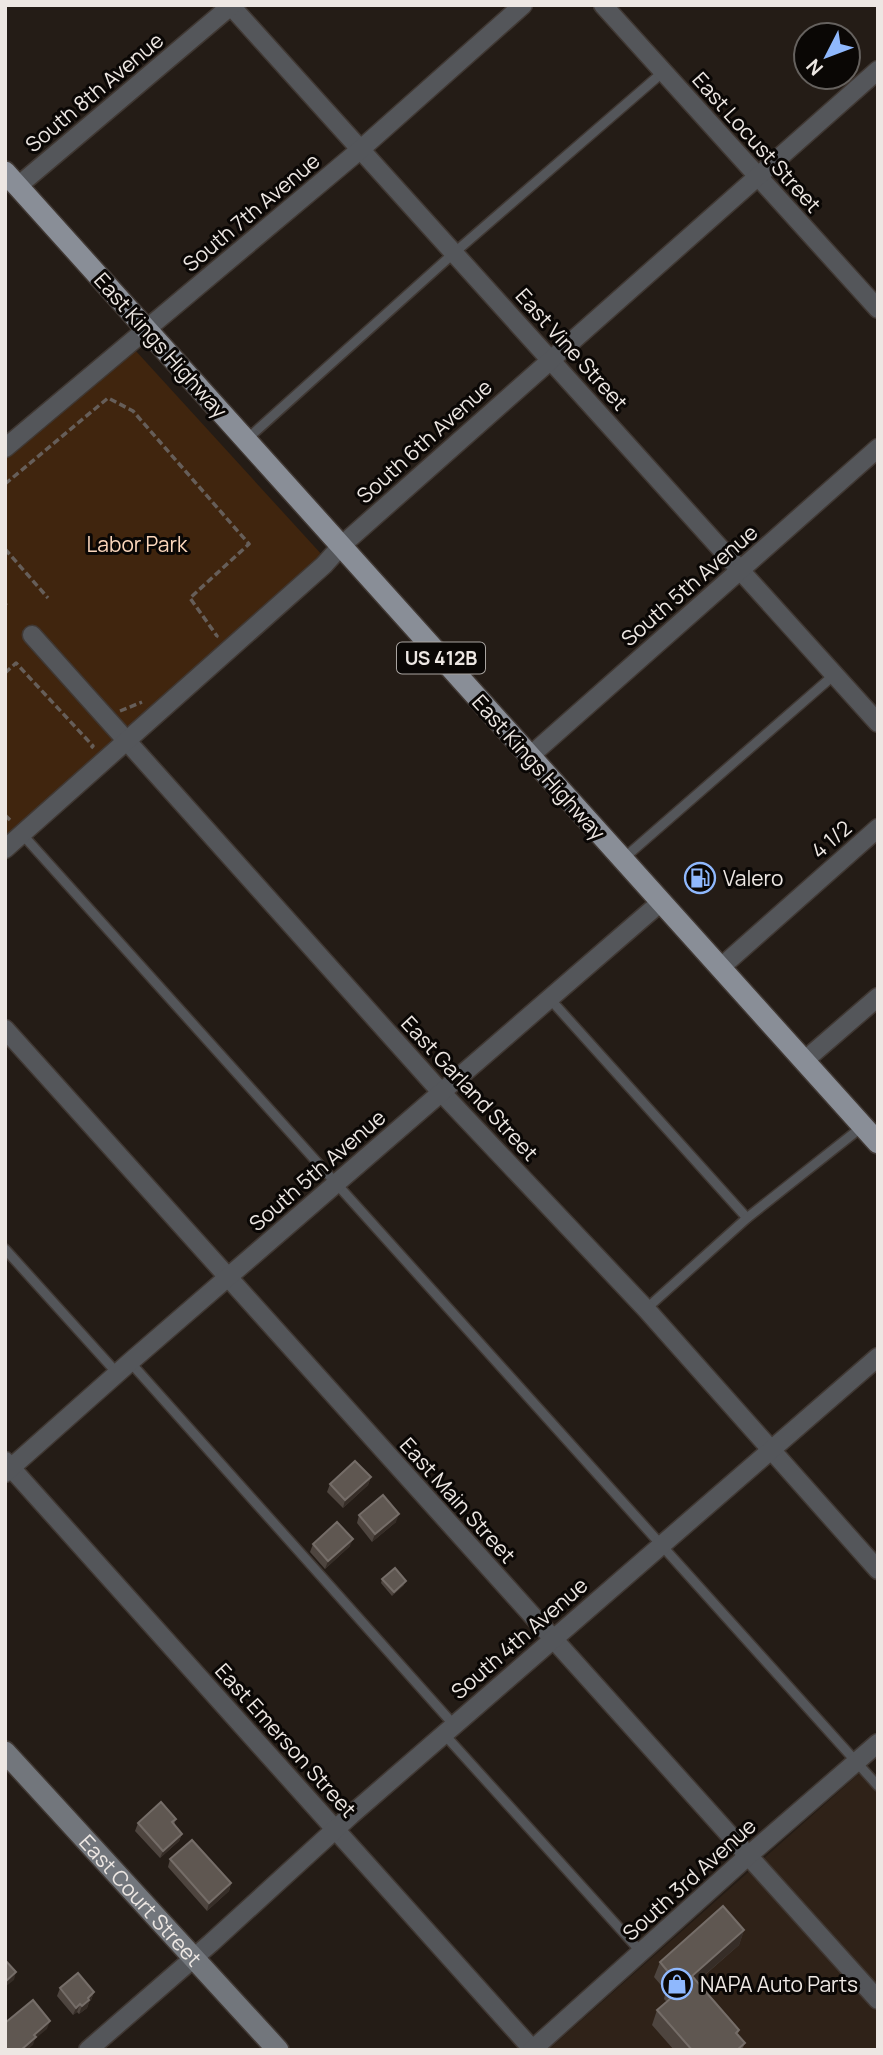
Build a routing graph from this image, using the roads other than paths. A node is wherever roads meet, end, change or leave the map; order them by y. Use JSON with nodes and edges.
{"nodes":[{"id":1,"x":523,"y":5,"type":"edge"},
{"id":2,"x":603,"y":5,"type":"edge"},
{"id":3,"x":231,"y":6,"type":"edge"},
{"id":4,"x":878,"y":70,"type":"edge"},
{"id":5,"x":663,"y":72,"type":"junction"},
{"id":6,"x":361,"y":149,"type":"junction"},
{"id":7,"x":757,"y":177,"type":"junction"},
{"id":8,"x":12,"y":179,"type":"edge"},
{"id":9,"x":454,"y":253,"type":"junction"},
{"id":10,"x":878,"y":309,"type":"edge"},
{"id":11,"x":147,"y":330,"type":"junction"},
{"id":12,"x":550,"y":359,"type":"junction"},
{"id":13,"x":246,"y":440,"type":"junction"},
{"id":14,"x":5,"y":449,"type":"edge"},
{"id":15,"x":878,"y":449,"type":"edge"},
{"id":16,"x":341,"y":546,"type":"junction"},
{"id":17,"x":740,"y":570,"type":"junction"},
{"id":18,"x":32,"y":635,"type":"dead end"},
{"id":19,"x":834,"y":675,"type":"junction"},
{"id":20,"x":878,"y":723,"type":"edge"},
{"id":21,"x":127,"y":742,"type":"junction"},
{"id":22,"x":530,"y":756,"type":"junction"},
{"id":23,"x":878,"y":828,"type":"edge"},
{"id":24,"x":22,"y":834,"type":"junction"},
{"id":25,"x":5,"y":849,"type":"edge"},
{"id":26,"x":622,"y":860,"type":"junction"},
{"id":27,"x":661,"y":902,"type":"junction"},
{"id":28,"x":720,"y":968,"type":"junction"},
{"id":29,"x":878,"y":997,"type":"edge"},
{"id":30,"x":550,"y":999,"type":"junction"},
{"id":31,"x":5,"y":1029,"type":"edge"},
{"id":32,"x":804,"y":1061,"type":"junction"},
{"id":33,"x":441,"y":1091,"type":"junction"},
{"id":34,"x":863,"y":1126,"type":"junction"},
{"id":35,"x":878,"y":1143,"type":"edge"},
{"id":36,"x":335,"y":1184,"type":"junction"},
{"id":37,"x":747,"y":1218,"type":"junction"},
{"id":38,"x":5,"y":1249,"type":"edge"},
{"id":39,"x":228,"y":1277,"type":"junction"},
{"id":40,"x":646,"y":1309,"type":"junction"},
{"id":41,"x":878,"y":1357,"type":"edge"},
{"id":42,"x":123,"y":1368,"type":"junction"},
{"id":43,"x":771,"y":1452,"type":"junction"},
{"id":44,"x":7,"y":1467,"type":"edge"},
{"id":45,"x":661,"y":1544,"type":"junction"},
{"id":46,"x":878,"y":1570,"type":"edge"},
{"id":47,"x":552,"y":1639,"type":"junction"},
{"id":48,"x":449,"y":1729,"type":"junction"},
{"id":49,"x":878,"y":1743,"type":"edge"},
{"id":50,"x":5,"y":1752,"type":"edge"},
{"id":51,"x":856,"y":1763,"type":"junction"},
{"id":52,"x":878,"y":1786,"type":"edge"},
{"id":53,"x":335,"y":1829,"type":"junction"},
{"id":54,"x":749,"y":1855,"type":"junction"},
{"id":55,"x":641,"y":1952,"type":"junction"},
{"id":56,"x":193,"y":1957,"type":"junction"},
{"id":57,"x":878,"y":2000,"type":"edge"},
{"id":58,"x":88,"y":2050,"type":"edge"},
{"id":59,"x":278,"y":2050,"type":"edge"},
{"id":60,"x":533,"y":2050,"type":"edge"}],
"edges":[{"from":1,"to":6,"type":"street","name":"South 7th Avenue"},
{"from":2,"to":5,"type":"street","name":"East Locust Street"},
{"from":3,"to":6,"type":"street","name":"East Vine Street"},
{"from":3,"to":8,"type":"street","name":"South 8th Avenue"},
{"from":4,"to":7,"type":"street","name":"South 6th Avenue"},
{"from":5,"to":7,"type":"street","name":"East Locust Street"},
{"from":5,"to":9,"type":"lane"},
{"from":6,"to":9,"type":"street","name":"East Vine Street"},
{"from":6,"to":11,"type":"street","name":"South 7th Avenue"},
{"from":7,"to":10,"type":"street","name":"East Locust Street"},
{"from":7,"to":12,"type":"street","name":"South 6th Avenue"},
{"from":8,"to":11,"type":"main road","name":"East Kings Highway","number":"US 412B"},
{"from":9,"to":12,"type":"street","name":"East Vine Street"},
{"from":9,"to":13,"type":"lane"},
{"from":11,"to":13,"type":"main road","name":"East Kings Highway","number":"US 412B"},
{"from":11,"to":14,"type":"street","name":"South 7th Avenue"},
{"from":12,"to":16,"type":"street","name":"South 6th Avenue"},
{"from":12,"to":17,"type":"street","name":"East Vine Street"},
{"from":13,"to":16,"type":"main road","name":"East Kings Highway","number":"US 412B"},
{"from":15,"to":17,"type":"street","name":"South 5th Avenue"},
{"from":16,"to":21,"type":"street","name":"South 6th Avenue"},
{"from":16,"to":22,"type":"main road","name":"East Kings Highway","number":"US 412B"},
{"from":17,"to":19,"type":"street","name":"East Vine Street"},
{"from":17,"to":22,"type":"street","name":"South 5th Avenue"},
{"from":18,"to":21,"type":"street","name":"East Garland Street"},
{"from":19,"to":20,"type":"street","name":"East Vine Street"},
{"from":19,"to":26,"type":"lane"},
{"from":21,"to":24,"type":"street","name":"South 6th Avenue"},
{"from":21,"to":33,"type":"street","name":"East Garland Street"},
{"from":22,"to":26,"type":"main road","name":"East Kings Highway","number":"US 412B"},
{"from":23,"to":28,"type":"street","name":"4 1/2"},
{"from":24,"to":25,"type":"street","name":"South 6th Avenue"},
{"from":24,"to":36,"type":"lane"},
{"from":26,"to":27,"type":"main road","name":"East Kings Highway","number":"US 412B"},
{"from":27,"to":28,"type":"main road","name":"East Kings Highway","number":"US 412B"},
{"from":27,"to":30,"type":"street","name":"South 5th Avenue"},
{"from":28,"to":32,"type":"main road","name":"East Kings Highway","number":"US 412B"},
{"from":29,"to":32,"type":"street"},
{"from":30,"to":33,"type":"street","name":"South 5th Avenue"},
{"from":30,"to":37,"type":"lane"},
{"from":31,"to":39,"type":"street","name":"East Main Street"},
{"from":32,"to":34,"type":"main road","name":"East Kings Highway","number":"US 412B"},
{"from":33,"to":36,"type":"street","name":"South 5th Avenue"},
{"from":33,"to":40,"type":"street","name":"East Garland Street"},
{"from":34,"to":35,"type":"main road","name":"East Kings Highway","number":"US 412B"},
{"from":34,"to":37,"type":"lane"},
{"from":36,"to":39,"type":"street","name":"South 5th Avenue"},
{"from":36,"to":45,"type":"lane"},
{"from":37,"to":40,"type":"lane"},
{"from":38,"to":42,"type":"lane"},
{"from":39,"to":42,"type":"street","name":"South 5th Avenue"},
{"from":39,"to":47,"type":"street","name":"East Main Street"},
{"from":40,"to":43,"type":"street","name":"East Garland Street"},
{"from":41,"to":43,"type":"street","name":"South 4th Avenue"},
{"from":42,"to":44,"type":"street","name":"South 5th Avenue"},
{"from":42,"to":48,"type":"lane"},
{"from":43,"to":45,"type":"street","name":"South 4th Avenue"},
{"from":43,"to":46,"type":"street","name":"East Garland Street"},
{"from":44,"to":53,"type":"street","name":"East Emerson Street"},
{"from":45,"to":47,"type":"street","name":"South 4th Avenue"},
{"from":45,"to":51,"type":"lane"},
{"from":47,"to":48,"type":"street","name":"South 4th Avenue"},
{"from":47,"to":54,"type":"street","name":"East Main Street"},
{"from":48,"to":53,"type":"street","name":"South 4th Avenue"},
{"from":48,"to":55,"type":"lane"},
{"from":49,"to":51,"type":"street","name":"South 3rd Avenue"},
{"from":50,"to":56,"type":"street","name":"East Court Street"},
{"from":51,"to":52,"type":"lane"},
{"from":51,"to":54,"type":"street","name":"South 3rd Avenue"},
{"from":53,"to":56,"type":"street","name":"South 4th Avenue"},
{"from":53,"to":60,"type":"street","name":"East Emerson Street"},
{"from":54,"to":55,"type":"street","name":"South 3rd Avenue"},
{"from":54,"to":57,"type":"street","name":"East Main Street"},
{"from":55,"to":60,"type":"street","name":"South 3rd Avenue"},
{"from":56,"to":58,"type":"street","name":"South 4th Avenue"},
{"from":56,"to":59,"type":"street","name":"East Court Street"}]}
